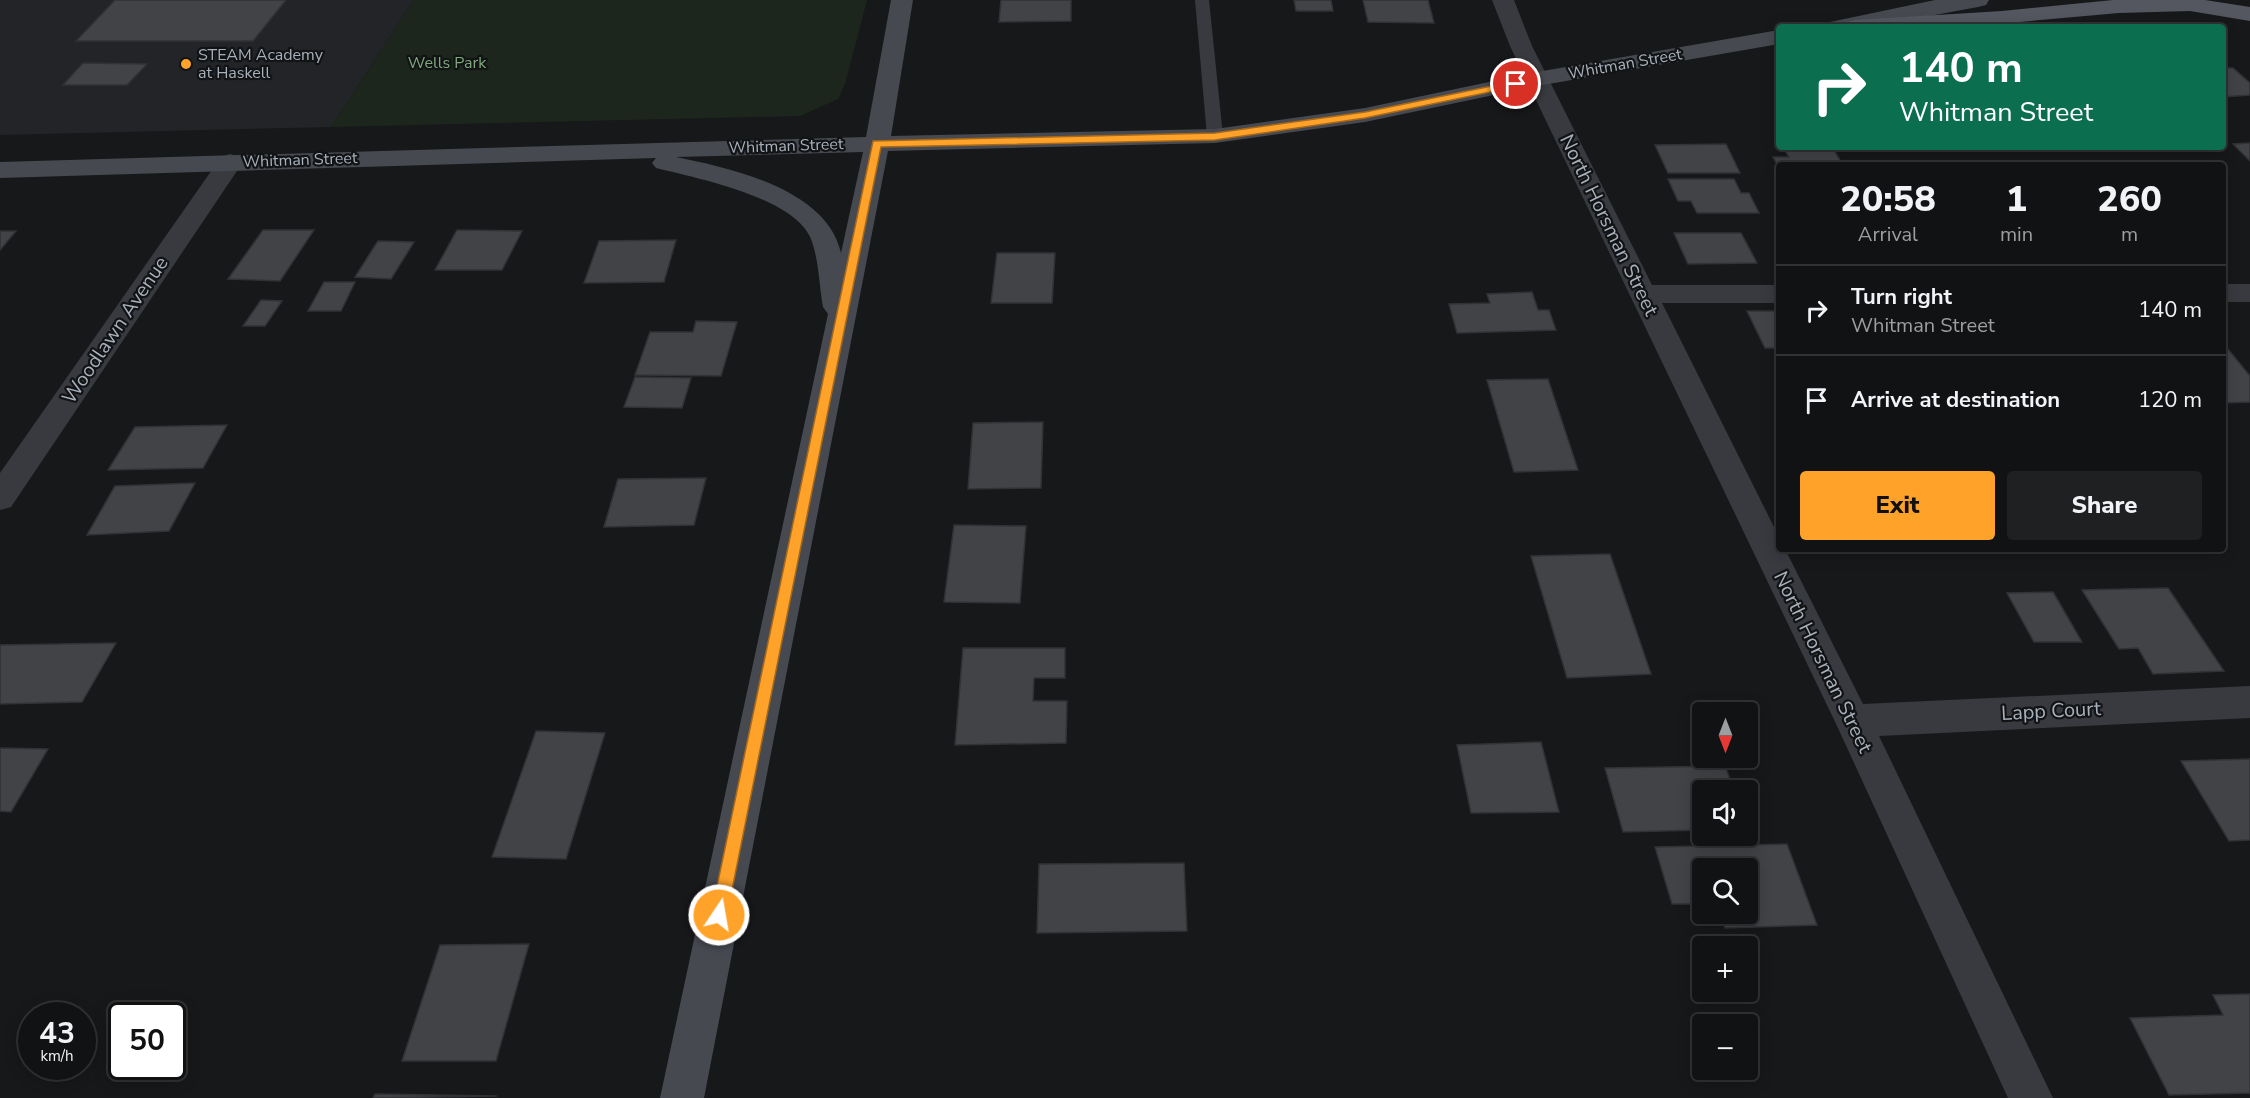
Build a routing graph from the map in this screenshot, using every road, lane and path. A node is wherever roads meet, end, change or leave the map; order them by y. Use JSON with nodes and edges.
{"nodes":[{"id":1,"x":902,"y":0,"type":"edge"},
{"id":2,"x":1202,"y":0,"type":"edge"},
{"id":3,"x":1503,"y":0,"type":"edge"},
{"id":4,"x":1978,"y":0,"type":"edge"},
{"id":5,"x":2250,"y":14,"type":"edge"},
{"id":6,"x":1852,"y":24,"type":"edge"},
{"id":7,"x":1904,"y":24,"type":"edge"},
{"id":8,"x":1776,"y":38,"type":"edge"},
{"id":9,"x":1537,"y":79,"type":"junction"},
{"id":10,"x":1215,"y":136,"type":"junction"},
{"id":11,"x":876,"y":144,"type":"junction"},
{"id":12,"x":601,"y":152,"type":"junction"},
{"id":13,"x":230,"y":162,"type":"junction"},
{"id":14,"x":0,"y":170,"type":"edge"},
{"id":15,"x":2226,"y":293,"type":"edge"},
{"id":16,"x":2250,"y":293,"type":"edge"},
{"id":17,"x":1643,"y":294,"type":"junction"},
{"id":18,"x":1776,"y":294,"type":"edge"},
{"id":19,"x":840,"y":322,"type":"junction"},
{"id":20,"x":0,"y":498,"type":"edge"},
{"id":21,"x":2250,"y":702,"type":"edge"},
{"id":22,"x":1853,"y":721,"type":"junction"},
{"id":23,"x":682,"y":1098,"type":"edge"},
{"id":24,"x":2031,"y":1098,"type":"edge"}],
"edges":[{"from":1,"to":11,"type":"main road"},
{"from":2,"to":10,"type":"lane"},
{"from":3,"to":9,"type":"street","name":"North Horsman Street"},
{"from":4,"to":6,"type":"main road"},
{"from":5,"to":7,"type":"main road"},
{"from":8,"to":9,"type":"main road","name":"Whitman Street"},
{"from":9,"to":10,"type":"main road","name":"Whitman Street"},
{"from":9,"to":17,"type":"street","name":"North Horsman Street"},
{"from":10,"to":11,"type":"main road","name":"Whitman Street"},
{"from":11,"to":12,"type":"main road","name":"Whitman Street"},
{"from":11,"to":19,"type":"main road"},
{"from":12,"to":13,"type":"main road","name":"Whitman Street"},
{"from":12,"to":19,"type":"main road"},
{"from":13,"to":14,"type":"main road","name":"Whitman Street"},
{"from":13,"to":20,"type":"street","name":"Woodlawn Avenue"},
{"from":15,"to":16,"type":"street"},
{"from":17,"to":18,"type":"street"},
{"from":17,"to":22,"type":"street","name":"North Horsman Street"},
{"from":19,"to":23,"type":"main road"},
{"from":21,"to":22,"type":"street","name":"Lapp Court"},
{"from":22,"to":24,"type":"street","name":"North Horsman Street"}]}
